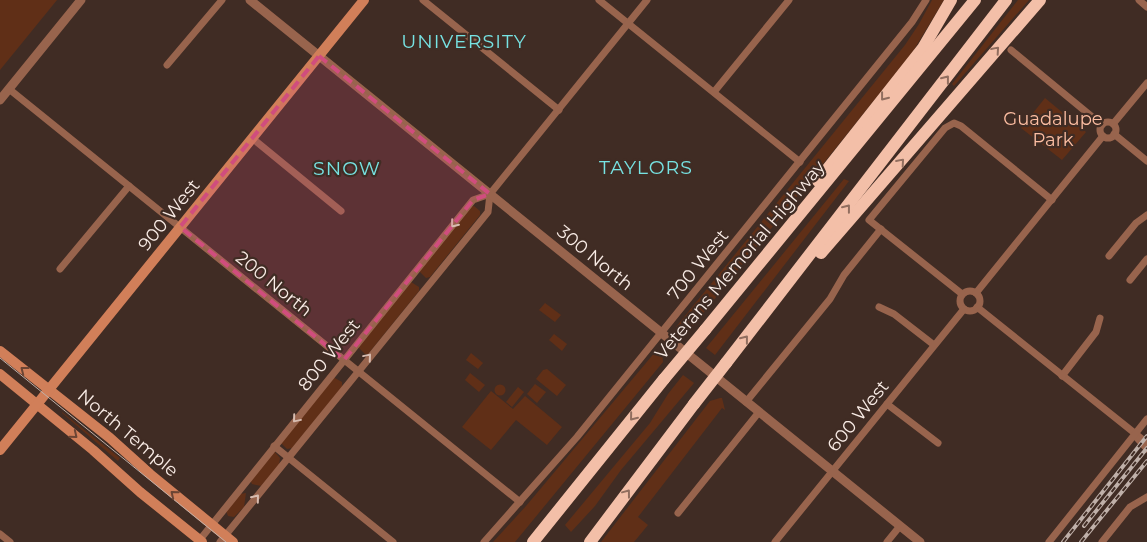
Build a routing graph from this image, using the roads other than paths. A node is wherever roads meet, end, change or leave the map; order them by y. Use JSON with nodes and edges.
{"nodes":[{"id":1,"x":81,"y":0,"type":"edge"},
{"id":2,"x":222,"y":0,"type":"edge"},
{"id":3,"x":250,"y":0,"type":"edge"},
{"id":4,"x":364,"y":0,"type":"edge"},
{"id":5,"x":423,"y":0,"type":"edge"},
{"id":6,"x":600,"y":0,"type":"edge"},
{"id":7,"x":647,"y":0,"type":"edge"},
{"id":8,"x":789,"y":0,"type":"edge"},
{"id":9,"x":926,"y":0,"type":"edge"},
{"id":10,"x":951,"y":0,"type":"edge"},
{"id":11,"x":976,"y":0,"type":"edge"},
{"id":12,"x":1006,"y":0,"type":"edge"},
{"id":13,"x":1040,"y":0,"type":"edge"},
{"id":14,"x":1139,"y":0,"type":"edge"},
{"id":15,"x":1147,"y":7,"type":"edge"},
{"id":16,"x":628,"y":23,"type":"junction"},
{"id":17,"x":1011,"y":50,"type":"dead end"},
{"id":18,"x":318,"y":56,"type":"junction"},
{"id":19,"x":167,"y":65,"type":"dead end"},
{"id":20,"x":1147,"y":83,"type":"edge"},
{"id":21,"x":9,"y":89,"type":"junction"},
{"id":22,"x":714,"y":92,"type":"junction"},
{"id":23,"x":0,"y":100,"type":"edge"},
{"id":24,"x":559,"y":110,"type":"junction"},
{"id":25,"x":1113,"y":124,"type":"junction"},
{"id":26,"x":1102,"y":125,"type":"junction"},
{"id":27,"x":1114,"y":134,"type":"junction"},
{"id":28,"x":1104,"y":136,"type":"junction"},
{"id":29,"x":252,"y":138,"type":"junction"},
{"id":30,"x":1147,"y":161,"type":"edge"},
{"id":31,"x":800,"y":162,"type":"junction"},
{"id":32,"x":129,"y":186,"type":"junction"},
{"id":33,"x":490,"y":194,"type":"junction"},
{"id":34,"x":1052,"y":200,"type":"junction"},
{"id":35,"x":341,"y":211,"type":"dead end"},
{"id":36,"x":1147,"y":215,"type":"edge"},
{"id":37,"x":180,"y":227,"type":"junction"},
{"id":38,"x":881,"y":229,"type":"junction"},
{"id":39,"x":1109,"y":256,"type":"dead end"},
{"id":40,"x":1147,"y":259,"type":"edge"},
{"id":41,"x":60,"y":269,"type":"dead end"},
{"id":42,"x":1130,"y":280,"type":"dead end"},
{"id":43,"x":739,"y":291,"type":"junction"},
{"id":44,"x":976,"y":293,"type":"junction"},
{"id":45,"x":962,"y":294,"type":"junction"},
{"id":46,"x":879,"y":307,"type":"dead end"},
{"id":47,"x":977,"y":307,"type":"junction"},
{"id":48,"x":964,"y":309,"type":"junction"},
{"id":49,"x":763,"y":316,"type":"junction"},
{"id":50,"x":1100,"y":318,"type":"dead end"},
{"id":51,"x":662,"y":333,"type":"junction"},
{"id":52,"x":934,"y":345,"type":"junction"},
{"id":53,"x":0,"y":351,"type":"edge"},
{"id":54,"x":344,"y":360,"type":"junction"},
{"id":55,"x":357,"y":371,"type":"junction"},
{"id":56,"x":0,"y":374,"type":"edge"},
{"id":57,"x":1062,"y":376,"type":"junction"},
{"id":58,"x":49,"y":388,"type":"junction"},
{"id":59,"x":746,"y":402,"type":"junction"},
{"id":60,"x":36,"y":404,"type":"junction"},
{"id":61,"x":886,"y":404,"type":"junction"},
{"id":62,"x":759,"y":412,"type":"junction"},
{"id":63,"x":1147,"y":419,"type":"edge"},
{"id":64,"x":1135,"y":434,"type":"junction"},
{"id":65,"x":1147,"y":442,"type":"edge"},
{"id":66,"x":938,"y":443,"type":"dead end"},
{"id":67,"x":274,"y":446,"type":"junction"},
{"id":68,"x":1147,"y":449,"type":"edge"},
{"id":69,"x":0,"y":450,"type":"edge"},
{"id":70,"x":289,"y":458,"type":"junction"},
{"id":71,"x":832,"y":471,"type":"junction"},
{"id":72,"x":1147,"y":497,"type":"edge"},
{"id":73,"x":520,"y":502,"type":"junction"},
{"id":74,"x":678,"y":513,"type":"dead end"},
{"id":75,"x":212,"y":525,"type":"junction"},
{"id":76,"x":900,"y":526,"type":"junction"},
{"id":77,"x":0,"y":534,"type":"edge"},
{"id":78,"x":226,"y":540,"type":"edge"},
{"id":79,"x":200,"y":541,"type":"edge"},
{"id":80,"x":10,"y":542,"type":"edge"},
{"id":81,"x":394,"y":542,"type":"edge"},
{"id":82,"x":484,"y":542,"type":"edge"},
{"id":83,"x":532,"y":542,"type":"edge"},
{"id":84,"x":590,"y":542,"type":"edge"},
{"id":85,"x":775,"y":542,"type":"edge"},
{"id":86,"x":887,"y":542,"type":"edge"},
{"id":87,"x":920,"y":542,"type":"edge"},
{"id":88,"x":1049,"y":542,"type":"edge"},
{"id":89,"x":1102,"y":542,"type":"edge"}],
"edges":[{"from":1,"to":21,"type":"street"},
{"from":2,"to":19,"type":"street"},
{"from":3,"to":18,"type":"street","name":"300 North"},
{"from":4,"to":18,"type":"main road","name":"900 West"},
{"from":5,"to":24,"type":"street"},
{"from":6,"to":16,"type":"street"},
{"from":7,"to":16,"type":"street","name":"800 West"},
{"from":8,"to":22,"type":"street"},
{"from":9,"to":31,"type":"street","name":"700 West"},
{"from":10,"to":43,"type":"highway","one_way":true},
{"from":11,"to":43,"type":"highway","name":"Veterans Memorial Highway"},
{"from":49,"to":12,"type":"highway","one_way":true},
{"from":49,"to":13,"type":"highway","one_way":true},
{"from":14,"to":15,"type":"street"},
{"from":16,"to":22,"type":"street"},
{"from":16,"to":24,"type":"street","name":"800 West"},
{"from":17,"to":26,"type":"street"},
{"from":18,"to":29,"type":"main road","name":"900 West"},
{"from":18,"to":33,"type":"street","name":"300 North"},
{"from":20,"to":25,"type":"street"},
{"from":21,"to":23,"type":"street"},
{"from":21,"to":32,"type":"street","name":"200 North"},
{"from":22,"to":31,"type":"street"},
{"from":24,"to":33,"type":"street","name":"800 West"},
{"from":25,"to":26,"type":"street"},
{"from":25,"to":27,"type":"street"},
{"from":26,"to":28,"type":"street"},
{"from":27,"to":28,"type":"street"},
{"from":27,"to":30,"type":"street"},
{"from":28,"to":34,"type":"street"},
{"from":29,"to":35,"type":"street"},
{"from":29,"to":37,"type":"main road","name":"900 West"},
{"from":31,"to":51,"type":"street","name":"700 West"},
{"from":32,"to":37,"type":"street","name":"200 North"},
{"from":32,"to":41,"type":"street"},
{"from":33,"to":51,"type":"street","name":"300 North"},
{"from":33,"to":54,"type":"street","name":"800 West","one_way":true},
{"from":55,"to":33,"type":"street","name":"800 West","one_way":true},
{"from":34,"to":38,"type":"street"},
{"from":34,"to":44,"type":"street"},
{"from":36,"to":39,"type":"street"},
{"from":37,"to":54,"type":"street","name":"200 North"},
{"from":37,"to":58,"type":"main road","name":"900 West"},
{"from":38,"to":45,"type":"street"},
{"from":38,"to":59,"type":"street"},
{"from":40,"to":42,"type":"street"},
{"from":43,"to":83,"type":"highway","name":"Veterans Memorial Highway","one_way":true,"bridge":true},
{"from":44,"to":45,"type":"street"},
{"from":44,"to":47,"type":"street"},
{"from":45,"to":48,"type":"street"},
{"from":46,"to":52,"type":"street"},
{"from":47,"to":48,"type":"street"},
{"from":47,"to":57,"type":"street"},
{"from":48,"to":52,"type":"street","name":"600 West"},
{"from":84,"to":49,"type":"highway","one_way":true,"bridge":true},
{"from":50,"to":57,"type":"street"},
{"from":51,"to":59,"type":"street","name":"300 North"},
{"from":51,"to":73,"type":"street","name":"700 West"},
{"from":52,"to":61,"type":"street","name":"600 West"},
{"from":58,"to":53,"type":"main road","name":"North Temple","one_way":true},
{"from":54,"to":55,"type":"street","name":"200 North"},
{"from":54,"to":67,"type":"street","name":"800 West","one_way":true},
{"from":55,"to":70,"type":"street","name":"800 West"},
{"from":55,"to":73,"type":"street","name":"200 North"},
{"from":56,"to":60,"type":"main road","name":"North Temple"},
{"from":57,"to":64,"type":"street"},
{"from":58,"to":60,"type":"main road","name":"900 West"},
{"from":75,"to":58,"type":"main road","name":"North Temple","one_way":true},
{"from":59,"to":62,"type":"street","name":"300 North"},
{"from":60,"to":69,"type":"main road","name":"900 West"},
{"from":60,"to":79,"type":"main road","name":"North Temple","one_way":true},
{"from":61,"to":66,"type":"street"},
{"from":61,"to":71,"type":"street","name":"600 West"},
{"from":62,"to":71,"type":"street","name":"300 North"},
{"from":62,"to":74,"type":"street"},
{"from":63,"to":64,"type":"street"},
{"from":64,"to":65,"type":"street"},
{"from":64,"to":68,"type":"street"},
{"from":64,"to":88,"type":"street"},
{"from":67,"to":70,"type":"street"},
{"from":67,"to":75,"type":"street","name":"800 West"},
{"from":78,"to":70,"type":"street","name":"800 West","one_way":true},
{"from":70,"to":81,"type":"street"},
{"from":71,"to":76,"type":"street","name":"300 North"},
{"from":71,"to":85,"type":"street","name":"600 West"},
{"from":72,"to":89,"type":"street"},
{"from":73,"to":82,"type":"street","name":"700 West"},
{"from":75,"to":78,"type":"main road","name":"North Temple"},
{"from":75,"to":79,"type":"street","name":"800 West"},
{"from":76,"to":86,"type":"street"},
{"from":76,"to":87,"type":"street","name":"300 North"},
{"from":77,"to":80,"type":"street"}]}
